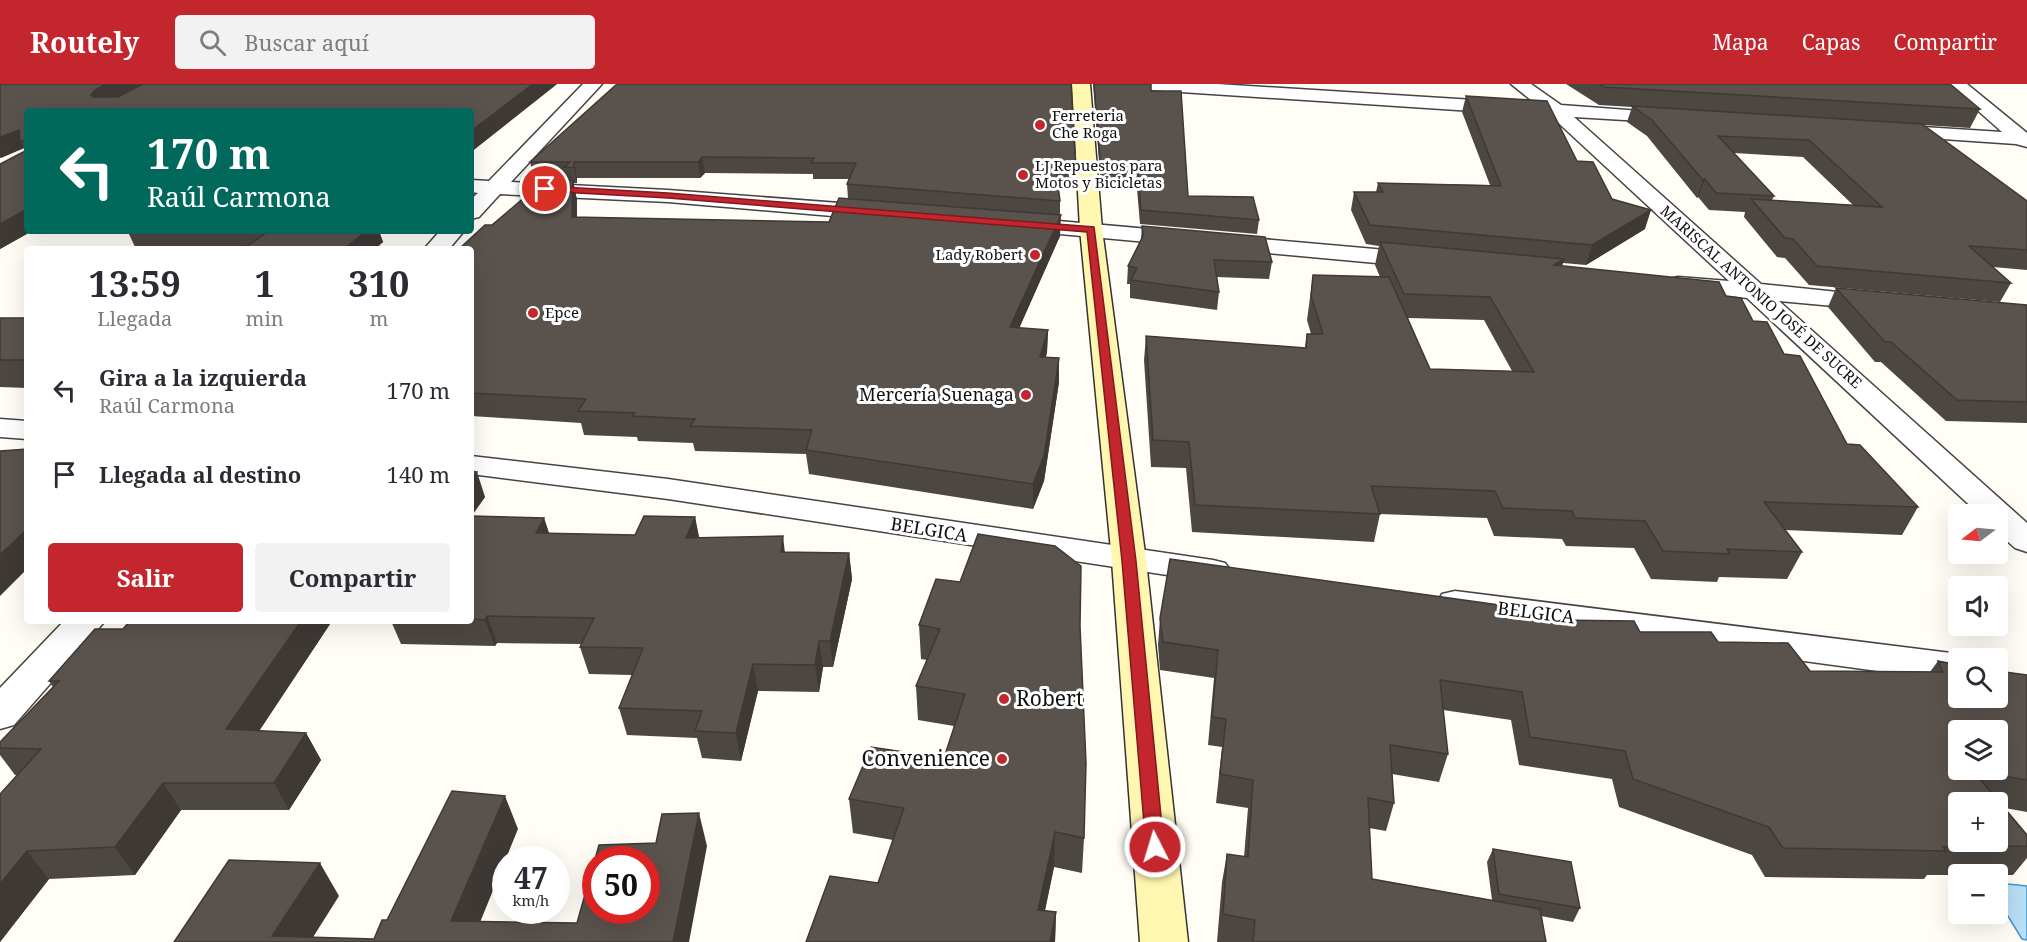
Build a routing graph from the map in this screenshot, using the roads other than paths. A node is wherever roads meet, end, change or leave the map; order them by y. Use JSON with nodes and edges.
{"nodes":[{"id":1,"x":593,"y":84,"type":"edge"},
{"id":2,"x":1082,"y":84,"type":"edge"},
{"id":3,"x":1135,"y":84,"type":"edge"},
{"id":4,"x":1520,"y":84,"type":"edge"},
{"id":5,"x":1957,"y":84,"type":"edge"},
{"id":6,"x":1557,"y":111,"type":"junction"},
{"id":7,"x":1687,"y":119,"type":"edge"},
{"id":8,"x":1877,"y":130,"type":"edge"},
{"id":9,"x":2025,"y":140,"type":"edge"},
{"id":10,"x":474,"y":186,"type":"edge"},
{"id":11,"x":494,"y":186,"type":"junction"},
{"id":12,"x":474,"y":209,"type":"edge"},
{"id":13,"x":901,"y":215,"type":"edge"},
{"id":14,"x":991,"y":222,"type":"edge"},
{"id":15,"x":1091,"y":229,"type":"junction"},
{"id":16,"x":450,"y":234,"type":"edge"},
{"id":17,"x":439,"y":246,"type":"edge"},
{"id":18,"x":1447,"y":263,"type":"edge"},
{"id":19,"x":1661,"y":282,"type":"edge"},
{"id":20,"x":1756,"y":291,"type":"junction"},
{"id":21,"x":1897,"y":304,"type":"edge"},
{"id":22,"x":0,"y":428,"type":"edge"},
{"id":23,"x":24,"y":430,"type":"edge"},
{"id":24,"x":474,"y":465,"type":"edge"},
{"id":25,"x":1986,"y":504,"type":"edge"},
{"id":26,"x":2008,"y":524,"type":"edge"},
{"id":27,"x":2027,"y":541,"type":"edge"},
{"id":28,"x":1129,"y":561,"type":"junction"},
{"id":29,"x":1247,"y":576,"type":"edge"},
{"id":30,"x":1425,"y":599,"type":"edge"},
{"id":31,"x":83,"y":624,"type":"edge"},
{"id":32,"x":1948,"y":667,"type":"edge"},
{"id":33,"x":0,"y":714,"type":"edge"},
{"id":34,"x":1164,"y":942,"type":"edge"}],
"edges":[{"from":1,"to":11,"type":"street"},
{"from":2,"to":15,"type":"main road"},
{"from":3,"to":6,"type":"street"},
{"from":4,"to":6,"type":"street","name":"MARISCAL ANTONIO JOSÉ DE SUCRE"},
{"from":5,"to":9,"type":"street"},
{"from":6,"to":7,"type":"street"},
{"from":6,"to":20,"type":"street","name":"MARISCAL ANTONIO JOSÉ DE SUCRE"},
{"from":8,"to":9,"type":"street"},
{"from":10,"to":11,"type":"street"},
{"from":11,"to":12,"type":"street"},
{"from":11,"to":13,"type":"street"},
{"from":14,"to":15,"type":"street"},
{"from":15,"to":18,"type":"street"},
{"from":15,"to":28,"type":"main road"},
{"from":16,"to":17,"type":"street"},
{"from":19,"to":20,"type":"street"},
{"from":20,"to":21,"type":"street"},
{"from":20,"to":25,"type":"street","name":"MARISCAL ANTONIO JOSÉ DE SUCRE"},
{"from":22,"to":23,"type":"street"},
{"from":24,"to":28,"type":"street","name":"BELGICA"},
{"from":26,"to":27,"type":"street","name":"MARISCAL ANTONIO JOSÉ DE SUCRE"},
{"from":28,"to":29,"type":"street","name":"BELGICA"},
{"from":28,"to":34,"type":"main road"},
{"from":30,"to":32,"type":"street","name":"BELGICA"},
{"from":31,"to":33,"type":"street"}]}
